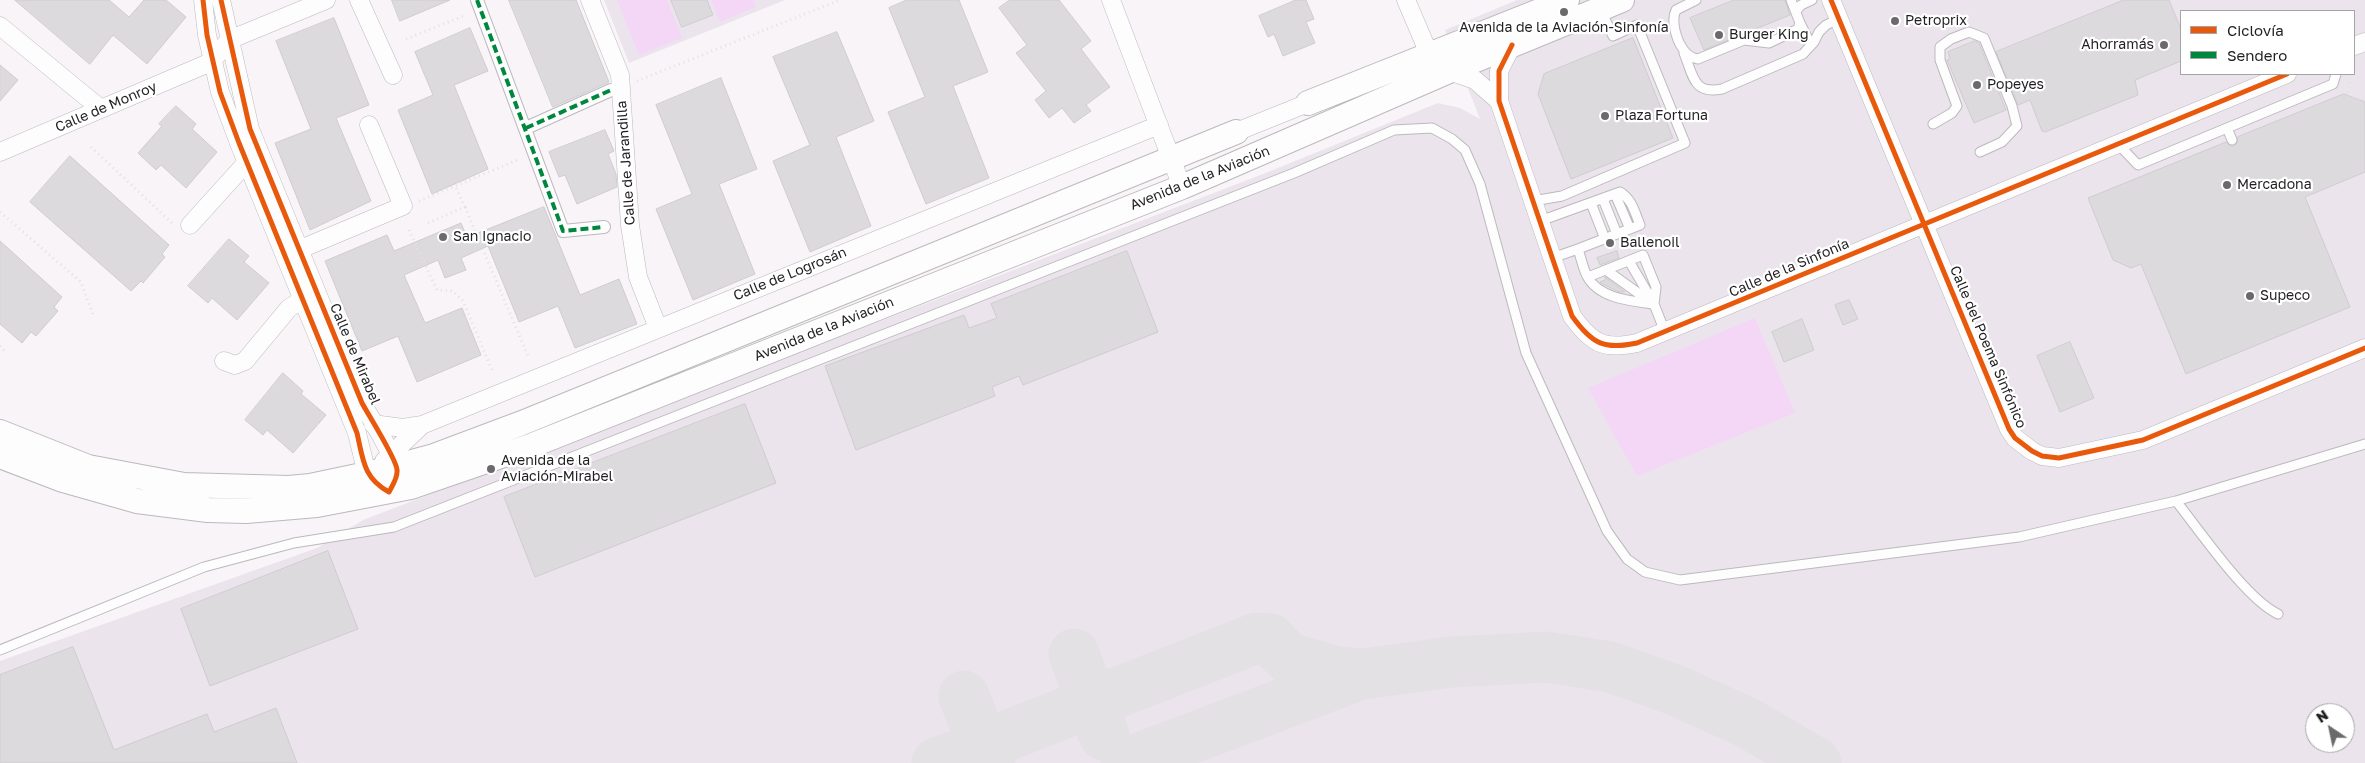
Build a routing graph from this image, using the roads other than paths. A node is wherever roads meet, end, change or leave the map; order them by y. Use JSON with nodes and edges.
{"nodes":[{"id":1,"x":203,"y":0,"type":"edge"},
{"id":2,"x":221,"y":0,"type":"edge"},
{"id":3,"x":326,"y":0,"type":"edge"},
{"id":4,"x":359,"y":0,"type":"edge"},
{"id":5,"x":590,"y":0,"type":"edge"},
{"id":6,"x":1406,"y":0,"type":"edge"},
{"id":7,"x":1567,"y":0,"type":"edge"},
{"id":8,"x":1696,"y":0,"type":"edge"},
{"id":9,"x":1791,"y":0,"type":"edge"},
{"id":10,"x":1812,"y":0,"type":"edge"},
{"id":11,"x":1831,"y":0,"type":"edge"},
{"id":12,"x":1118,"y":2,"type":"edge"},
{"id":13,"x":479,"y":4,"type":"edge"},
{"id":14,"x":1611,"y":4,"type":"edge"},
{"id":15,"x":1796,"y":11,"type":"junction"},
{"id":16,"x":1839,"y":19,"type":"junction"},
{"id":17,"x":1800,"y":23,"type":"junction"},
{"id":18,"x":0,"y":26,"type":"edge"},
{"id":19,"x":229,"y":40,"type":"junction"},
{"id":20,"x":1512,"y":45,"type":"junction"},
{"id":21,"x":1811,"y":46,"type":"junction"},
{"id":22,"x":1683,"y":50,"type":"junction"},
{"id":23,"x":1430,"y":56,"type":"junction"},
{"id":24,"x":212,"y":61,"type":"junction"},
{"id":25,"x":1449,"y":72,"type":"junction"},
{"id":26,"x":393,"y":75,"type":"dead end"},
{"id":27,"x":2285,"y":75,"type":"edge"},
{"id":28,"x":2336,"y":75,"type":"edge"},
{"id":29,"x":611,"y":90,"type":"dead end"},
{"id":30,"x":1499,"y":101,"type":"junction"},
{"id":31,"x":1308,"y":103,"type":"joint"},
{"id":32,"x":101,"y":109,"type":"junction"},
{"id":33,"x":1933,"y":124,"type":"dead end"},
{"id":34,"x":369,"y":125,"type":"dead end"},
{"id":35,"x":1159,"y":125,"type":"junction"},
{"id":36,"x":526,"y":128,"type":"junction"},
{"id":37,"x":2227,"y":128,"type":"junction"},
{"id":38,"x":1236,"y":132,"type":"joint"},
{"id":39,"x":2232,"y":140,"type":"dead end"},
{"id":40,"x":2118,"y":144,"type":"junction"},
{"id":41,"x":0,"y":152,"type":"edge"},
{"id":42,"x":1980,"y":152,"type":"dead end"},
{"id":43,"x":1171,"y":157,"type":"junction"},
{"id":44,"x":247,"y":162,"type":"junction"},
{"id":45,"x":1182,"y":187,"type":"junction"},
{"id":46,"x":1603,"y":199,"type":"junction"},
{"id":47,"x":1533,"y":201,"type":"junction"},
{"id":48,"x":1590,"y":203,"type":"junction"},
{"id":49,"x":1540,"y":221,"type":"junction"},
{"id":50,"x":1924,"y":223,"type":"junction"},
{"id":51,"x":183,"y":226,"type":"road end"},
{"id":52,"x":604,"y":228,"type":"dead end"},
{"id":53,"x":1617,"y":234,"type":"junction"},
{"id":54,"x":1604,"y":239,"type":"junction"},
{"id":55,"x":1578,"y":249,"type":"junction"},
{"id":56,"x":292,"y":252,"type":"junction"},
{"id":57,"x":1552,"y":258,"type":"junction"},
{"id":58,"x":1629,"y":261,"type":"junction"},
{"id":59,"x":1606,"y":270,"type":"junction"},
{"id":60,"x":1588,"y":277,"type":"junction"},
{"id":61,"x":310,"y":295,"type":"junction"},
{"id":62,"x":1654,"y":304,"type":"junction"},
{"id":63,"x":658,"y":328,"type":"junction"},
{"id":64,"x":1665,"y":332,"type":"junction"},
{"id":65,"x":2365,"y":348,"type":"edge"},
{"id":66,"x":224,"y":362,"type":"dead end"},
{"id":67,"x":373,"y":424,"type":"junction"},
{"id":68,"x":422,"y":425,"type":"junction"},
{"id":69,"x":0,"y":432,"type":"edge"},
{"id":70,"x":2365,"y":444,"type":"edge"},
{"id":71,"x":0,"y":456,"type":"edge"},
{"id":72,"x":402,"y":460,"type":"junction"},
{"id":73,"x":367,"y":474,"type":"junction"},
{"id":74,"x":389,"y":492,"type":"junction"},
{"id":75,"x":2176,"y":501,"type":"junction"},
{"id":76,"x":2278,"y":614,"type":"dead end"},
{"id":77,"x":0,"y":650,"type":"edge"}],
"edges":[{"from":1,"to":24,"type":"street","name":"Calle de Mirabel"},
{"from":2,"to":19,"type":"street","name":"Calle de Mirabel"},
{"from":3,"to":19,"type":"street"},
{"from":4,"to":26,"type":"street"},
{"from":5,"to":63,"type":"street","name":"Calle de Jarandilla"},
{"from":6,"to":23,"type":"street"},
{"from":7,"to":23,"type":"main road","name":"Avenida de la Aviación"},
{"from":8,"to":22,"type":"lane"},
{"from":9,"to":15,"type":"lane"},
{"from":10,"to":15,"type":"lane"},
{"from":11,"to":16,"type":"street","name":"Calle del Poema Sinfónico"},
{"from":12,"to":35,"type":"street"},
{"from":13,"to":36,"type":"street"},
{"from":14,"to":20,"type":"main road","name":"Avenida de la Aviación"},
{"from":14,"to":47,"type":"lane"},
{"from":15,"to":17,"type":"lane"},
{"from":16,"to":21,"type":"lane"},
{"from":16,"to":50,"type":"street","name":"Calle del Poema Sinfónico"},
{"from":17,"to":21,"type":"lane"},
{"from":17,"to":22,"type":"lane"},
{"from":18,"to":32,"type":"street"},
{"from":19,"to":24,"type":"street"},
{"from":19,"to":56,"type":"street","name":"Calle de Mirabel"},
{"from":20,"to":25,"type":"main road","name":"Avenida de la Aviación"},
{"from":20,"to":30,"type":"street","name":"Calle de la Sinfonía"},
{"from":21,"to":22,"type":"lane"},
{"from":23,"to":25,"type":"street"},
{"from":23,"to":31,"type":"main road","name":"Avenida de la Aviación"},
{"from":24,"to":32,"type":"street","name":"Calle de Monroy"},
{"from":24,"to":44,"type":"street","name":"Calle de Mirabel"},
{"from":25,"to":30,"type":"street"},
{"from":25,"to":45,"type":"main road","name":"Avenida de la Aviación"},
{"from":27,"to":40,"type":"street","name":"Calle de la Sinfonía"},
{"from":28,"to":37,"type":"lane"},
{"from":29,"to":36,"type":"street"},
{"from":30,"to":47,"type":"street","name":"Calle de la Sinfonía"},
{"from":31,"to":38,"type":"street","name":"Avenida de la Aviación"},
{"from":32,"to":41,"type":"street","name":"Calle de Monroy"},
{"from":33,"to":42,"type":"lane"},
{"from":34,"to":56,"type":"street"},
{"from":35,"to":43,"type":"street"},
{"from":35,"to":63,"type":"street","name":"Calle de Logrosán"},
{"from":36,"to":52,"type":"street"},
{"from":37,"to":39,"type":"lane"},
{"from":37,"to":40,"type":"lane"},
{"from":38,"to":43,"type":"main road","name":"Avenida de la Aviación"},
{"from":40,"to":50,"type":"street","name":"Calle de la Sinfonía"},
{"from":43,"to":45,"type":"street"},
{"from":43,"to":72,"type":"main road","name":"Avenida de la Aviación"},
{"from":44,"to":51,"type":"street"},
{"from":44,"to":56,"type":"street","name":"Calle de Mirabel"},
{"from":45,"to":74,"type":"main road","name":"Avenida de la Aviación"},
{"from":46,"to":48,"type":"lane"},
{"from":46,"to":53,"type":"lane"},
{"from":46,"to":53,"type":"lane"},
{"from":47,"to":49,"type":"street","name":"Calle de la Sinfonía"},
{"from":48,"to":49,"type":"lane"},
{"from":48,"to":54,"type":"lane"},
{"from":49,"to":57,"type":"street","name":"Calle de la Sinfonía"},
{"from":50,"to":64,"type":"street","name":"Calle de la Sinfonía"},
{"from":50,"to":65,"type":"street","name":"Calle del Poema Sinfónico"},
{"from":53,"to":54,"type":"lane"},
{"from":54,"to":55,"type":"lane"},
{"from":55,"to":57,"type":"lane"},
{"from":55,"to":60,"type":"lane"},
{"from":56,"to":61,"type":"street","name":"Calle de Mirabel"},
{"from":57,"to":64,"type":"street","name":"Calle de la Sinfonía"},
{"from":58,"to":59,"type":"lane"},
{"from":58,"to":62,"type":"lane"},
{"from":58,"to":62,"type":"lane"},
{"from":59,"to":60,"type":"lane"},
{"from":59,"to":62,"type":"lane"},
{"from":60,"to":62,"type":"lane"},
{"from":61,"to":66,"type":"street"},
{"from":61,"to":67,"type":"street","name":"Calle de Mirabel"},
{"from":61,"to":73,"type":"street","name":"Calle de Mirabel"},
{"from":62,"to":64,"type":"lane"},
{"from":63,"to":68,"type":"street","name":"Calle de Logrosán"},
{"from":67,"to":68,"type":"street","name":"Calle de Logrosán"},
{"from":67,"to":72,"type":"street","name":"Calle de Mirabel"},
{"from":68,"to":72,"type":"street","name":"Calle de Logrosán"},
{"from":69,"to":73,"type":"main road","name":"Avenida de la Aviación"},
{"from":70,"to":75,"type":"lane"},
{"from":71,"to":74,"type":"main road","name":"Avenida de la Aviación"},
{"from":72,"to":73,"type":"main road","name":"Avenida de la Aviación"},
{"from":72,"to":74,"type":"street"},
{"from":73,"to":74,"type":"street"},
{"from":75,"to":76,"type":"lane"},
{"from":75,"to":77,"type":"lane"}]}
